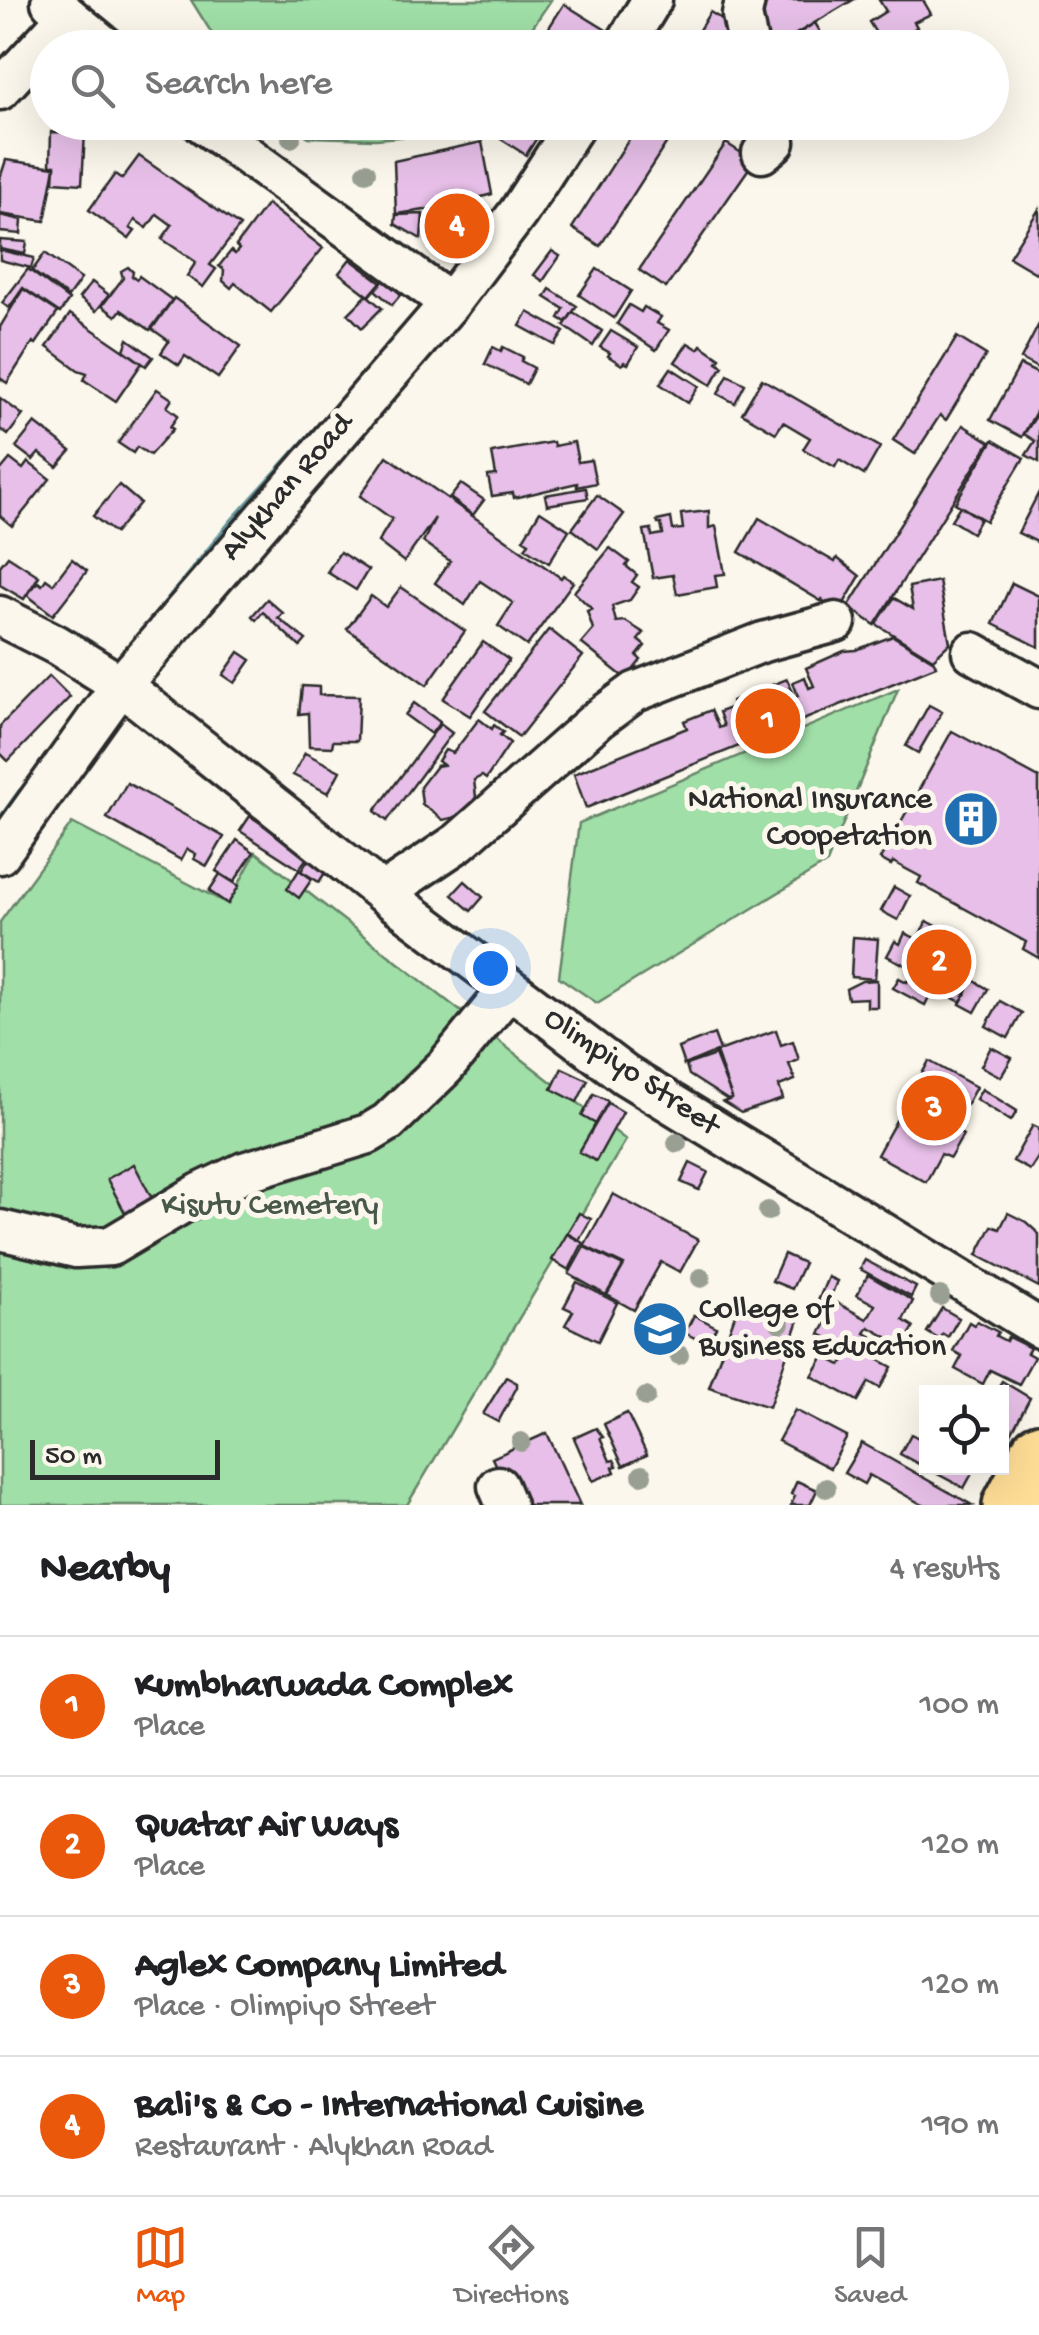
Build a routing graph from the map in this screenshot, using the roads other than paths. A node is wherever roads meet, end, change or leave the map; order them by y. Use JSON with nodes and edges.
{"nodes":[{"id":1,"x":652,"y":0,"type":"edge"},
{"id":2,"x":744,"y":0,"type":"edge"},
{"id":3,"x":58,"y":8,"type":"edge"},
{"id":4,"x":42,"y":30,"type":"edge"},
{"id":5,"x":85,"y":30,"type":"edge"},
{"id":6,"x":634,"y":30,"type":"edge"},
{"id":7,"x":745,"y":30,"type":"edge"},
{"id":8,"x":30,"y":48,"type":"edge"},
{"id":9,"x":0,"y":90,"type":"edge"},
{"id":10,"x":226,"y":140,"type":"edge"},
{"id":11,"x":565,"y":140,"type":"edge"},
{"id":12,"x":450,"y":303,"type":"junction"},
{"id":13,"x":0,"y":616,"type":"edge"},
{"id":14,"x":836,"y":622,"type":"dead end"},
{"id":15,"x":972,"y":652,"type":"dead end"},
{"id":16,"x":121,"y":685,"type":"junction"},
{"id":17,"x":1039,"y":689,"type":"edge"},
{"id":18,"x":0,"y":854,"type":"edge"},
{"id":19,"x":382,"y":894,"type":"junction"},
{"id":20,"x":508,"y":990,"type":"junction"},
{"id":21,"x":0,"y":1230,"type":"edge"},
{"id":22,"x":1039,"y":1328,"type":"edge"},
{"id":23,"x":1039,"y":1452,"type":"edge"},
{"id":24,"x":1010,"y":1505,"type":"edge"}],
"edges":[{"from":1,"to":6,"type":"street"},
{"from":2,"to":7,"type":"street"},
{"from":3,"to":4,"type":"street"},
{"from":3,"to":5,"type":"street"},
{"from":8,"to":9,"type":"street"},
{"from":10,"to":12,"type":"street"},
{"from":11,"to":12,"type":"street","name":"Alykhan Road"},
{"from":12,"to":16,"type":"street","name":"Alykhan Road"},
{"from":13,"to":16,"type":"street","name":"Olimpiyo Street"},
{"from":14,"to":19,"type":"street"},
{"from":15,"to":17,"type":"street"},
{"from":16,"to":18,"type":"street","name":"Alykhan Road"},
{"from":16,"to":19,"type":"street","name":"Olimpiyo Street"},
{"from":19,"to":20,"type":"street","name":"Olimpiyo Street"},
{"from":20,"to":21,"type":"street"},
{"from":20,"to":22,"type":"street","name":"Olimpiyo Street"},
{"from":23,"to":24,"type":"highway"}]}
